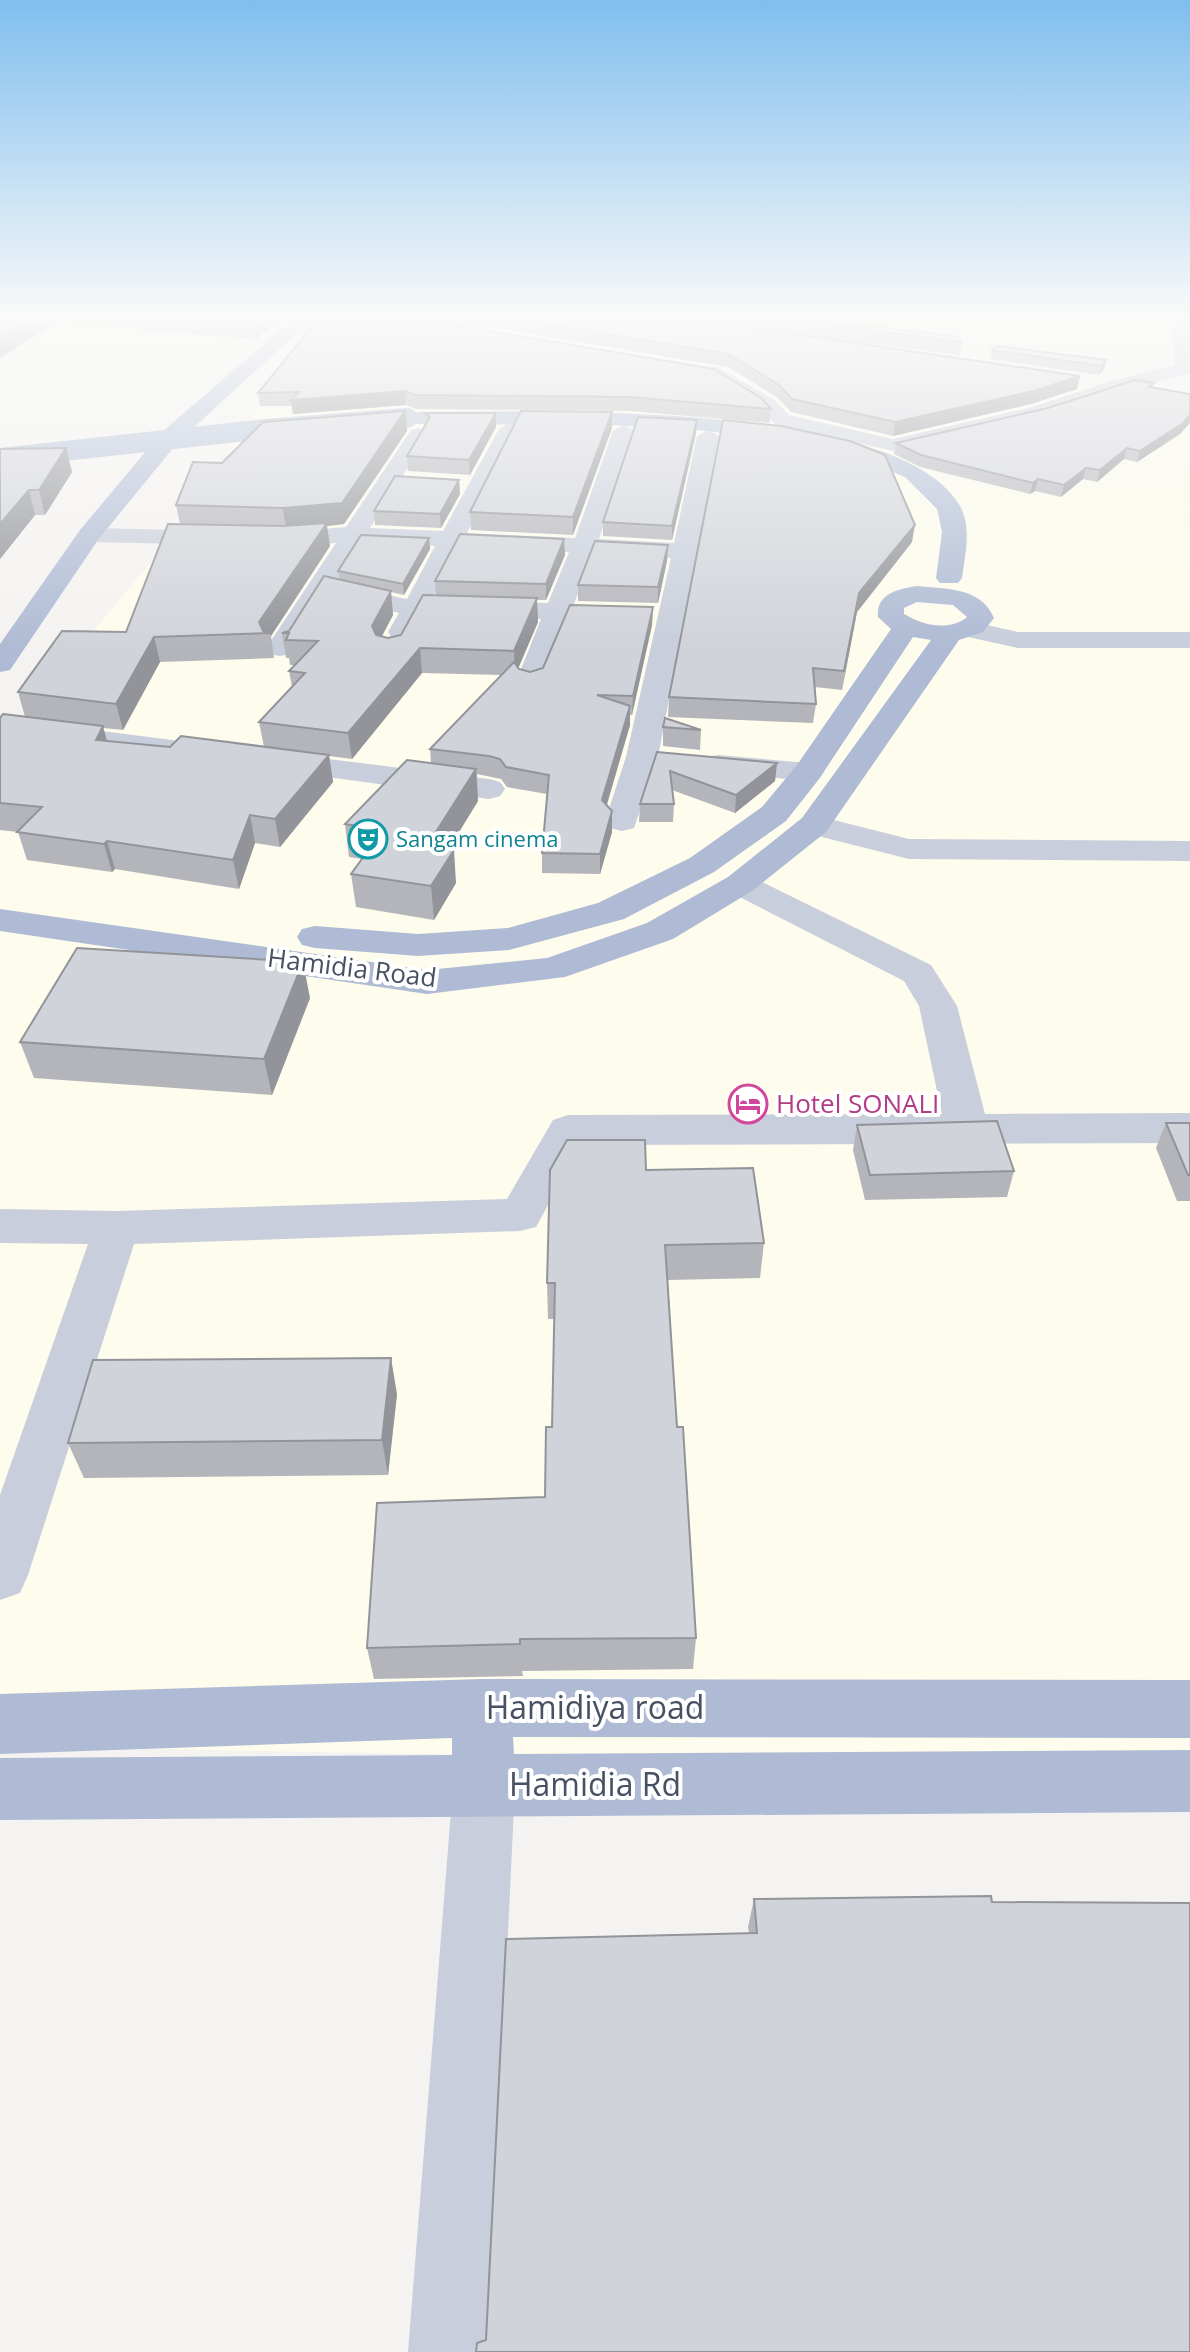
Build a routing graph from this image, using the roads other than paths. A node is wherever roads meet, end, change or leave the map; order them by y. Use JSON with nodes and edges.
{"nodes":[{"id":1,"x":180,"y":428,"type":"edge"},
{"id":2,"x":326,"y":428,"type":"edge"},
{"id":3,"x":411,"y":428,"type":"edge"},
{"id":4,"x":715,"y":428,"type":"edge"},
{"id":5,"x":816,"y":428,"type":"edge"},
{"id":6,"x":969,"y":428,"type":"edge"},
{"id":7,"x":509,"y":429,"type":"edge"},
{"id":8,"x":624,"y":431,"type":"dead end"},
{"id":9,"x":708,"y":436,"type":"dead end"},
{"id":10,"x":0,"y":458,"type":"edge"},
{"id":11,"x":386,"y":480,"type":"junction"},
{"id":12,"x":417,"y":482,"type":"edge"},
{"id":13,"x":447,"y":483,"type":"edge"},
{"id":14,"x":478,"y":485,"type":"junction"},
{"id":15,"x":352,"y":534,"type":"junction"},
{"id":16,"x":89,"y":535,"type":"junction"},
{"id":17,"x":450,"y":539,"type":"junction"},
{"id":18,"x":584,"y":546,"type":"junction"},
{"id":19,"x":685,"y":551,"type":"junction"},
{"id":20,"x":949,"y":578,"type":"junction"},
{"id":21,"x":318,"y":588,"type":"junction"},
{"id":22,"x":917,"y":594,"type":"junction"},
{"id":23,"x":414,"y":608,"type":"junction"},
{"id":24,"x":558,"y":610,"type":"junction"},
{"id":25,"x":672,"y":614,"type":"junction"},
{"id":26,"x":962,"y":621,"type":"junction"},
{"id":27,"x":907,"y":626,"type":"junction"},
{"id":28,"x":1190,"y":640,"type":"edge"},
{"id":29,"x":280,"y":648,"type":"edge"},
{"id":30,"x":391,"y":652,"type":"edge"},
{"id":31,"x":0,"y":664,"type":"edge"},
{"id":32,"x":531,"y":679,"type":"edge"},
{"id":33,"x":0,"y":727,"type":"edge"},
{"id":34,"x":205,"y":753,"type":"edge"},
{"id":35,"x":236,"y":757,"type":"edge"},
{"id":36,"x":667,"y":759,"type":"junction"},
{"id":37,"x":808,"y":772,"type":"junction"},
{"id":38,"x":489,"y":789,"type":"dead end"},
{"id":39,"x":622,"y":821,"type":"dead end"},
{"id":40,"x":814,"y":825,"type":"junction"},
{"id":41,"x":1190,"y":851,"type":"edge"},
{"id":42,"x":740,"y":884,"type":"junction"},
{"id":43,"x":0,"y":893,"type":"edge"},
{"id":44,"x":0,"y":920,"type":"edge"},
{"id":45,"x":448,"y":962,"type":"junction"},
{"id":46,"x":1190,"y":1128,"type":"edge"},
{"id":47,"x":967,"y":1129,"type":"junction"},
{"id":48,"x":0,"y":1226,"type":"edge"},
{"id":49,"x":116,"y":1228,"type":"junction"},
{"id":50,"x":0,"y":1575,"type":"edge"},
{"id":51,"x":482,"y":1708,"type":"junction"},
{"id":52,"x":1190,"y":1709,"type":"edge"},
{"id":53,"x":0,"y":1724,"type":"edge"},
{"id":54,"x":1190,"y":1781,"type":"edge"},
{"id":55,"x":484,"y":1786,"type":"junction"},
{"id":56,"x":0,"y":1789,"type":"edge"},
{"id":57,"x":448,"y":2352,"type":"edge"}],
"edges":[{"from":1,"to":16,"type":"main road"},
{"from":2,"to":10,"type":"main road","bridge":true},
{"from":3,"to":11,"type":"street"},
{"from":4,"to":20,"type":"main road"},
{"from":5,"to":6,"type":"street"},
{"from":7,"to":14,"type":"street"},
{"from":8,"to":18,"type":"street"},
{"from":9,"to":19,"type":"street"},
{"from":11,"to":12,"type":"street"},
{"from":11,"to":15,"type":"street"},
{"from":13,"to":14,"type":"street"},
{"from":14,"to":17,"type":"street"},
{"from":15,"to":16,"type":"street"},
{"from":15,"to":17,"type":"street"},
{"from":15,"to":21,"type":"street"},
{"from":16,"to":31,"type":"main road"},
{"from":17,"to":18,"type":"street"},
{"from":17,"to":23,"type":"street"},
{"from":18,"to":19,"type":"street"},
{"from":18,"to":24,"type":"street"},
{"from":19,"to":25,"type":"street"},
{"from":20,"to":22,"type":"main road"},
{"from":20,"to":26,"type":"main road"},
{"from":21,"to":23,"type":"street"},
{"from":21,"to":29,"type":"street"},
{"from":22,"to":26,"type":"main road"},
{"from":22,"to":27,"type":"main road"},
{"from":23,"to":24,"type":"street"},
{"from":23,"to":30,"type":"street"},
{"from":24,"to":25,"type":"street"},
{"from":24,"to":32,"type":"street"},
{"from":25,"to":36,"type":"street"},
{"from":26,"to":27,"type":"main road"},
{"from":26,"to":28,"type":"street"},
{"from":26,"to":40,"type":"main road","name":"Hamidia Road"},
{"from":27,"to":37,"type":"main road","name":"Hamidia Road"},
{"from":33,"to":34,"type":"street"},
{"from":35,"to":38,"type":"street"},
{"from":36,"to":37,"type":"street"},
{"from":36,"to":39,"type":"street"},
{"from":37,"to":45,"type":"main road","name":"Hamidia Road"},
{"from":40,"to":41,"type":"street"},
{"from":40,"to":42,"type":"main road","name":"Hamidia Road"},
{"from":42,"to":45,"type":"main road","name":"Hamidia Road"},
{"from":42,"to":47,"type":"street"},
{"from":43,"to":45,"type":"main road","name":"Hamidia Road"},
{"from":44,"to":45,"type":"main road","name":"Hamidia Road"},
{"from":46,"to":47,"type":"street"},
{"from":47,"to":49,"type":"street"},
{"from":48,"to":49,"type":"street"},
{"from":49,"to":50,"type":"street"},
{"from":51,"to":52,"type":"main road","name":"Hamidiya road"},
{"from":51,"to":53,"type":"main road","name":"Hamidiya road"},
{"from":51,"to":55,"type":"main road"},
{"from":54,"to":55,"type":"main road","name":"Hamidia Rd"},
{"from":55,"to":56,"type":"main road","name":"Hamidia Rd"},
{"from":55,"to":57,"type":"street"}]}
